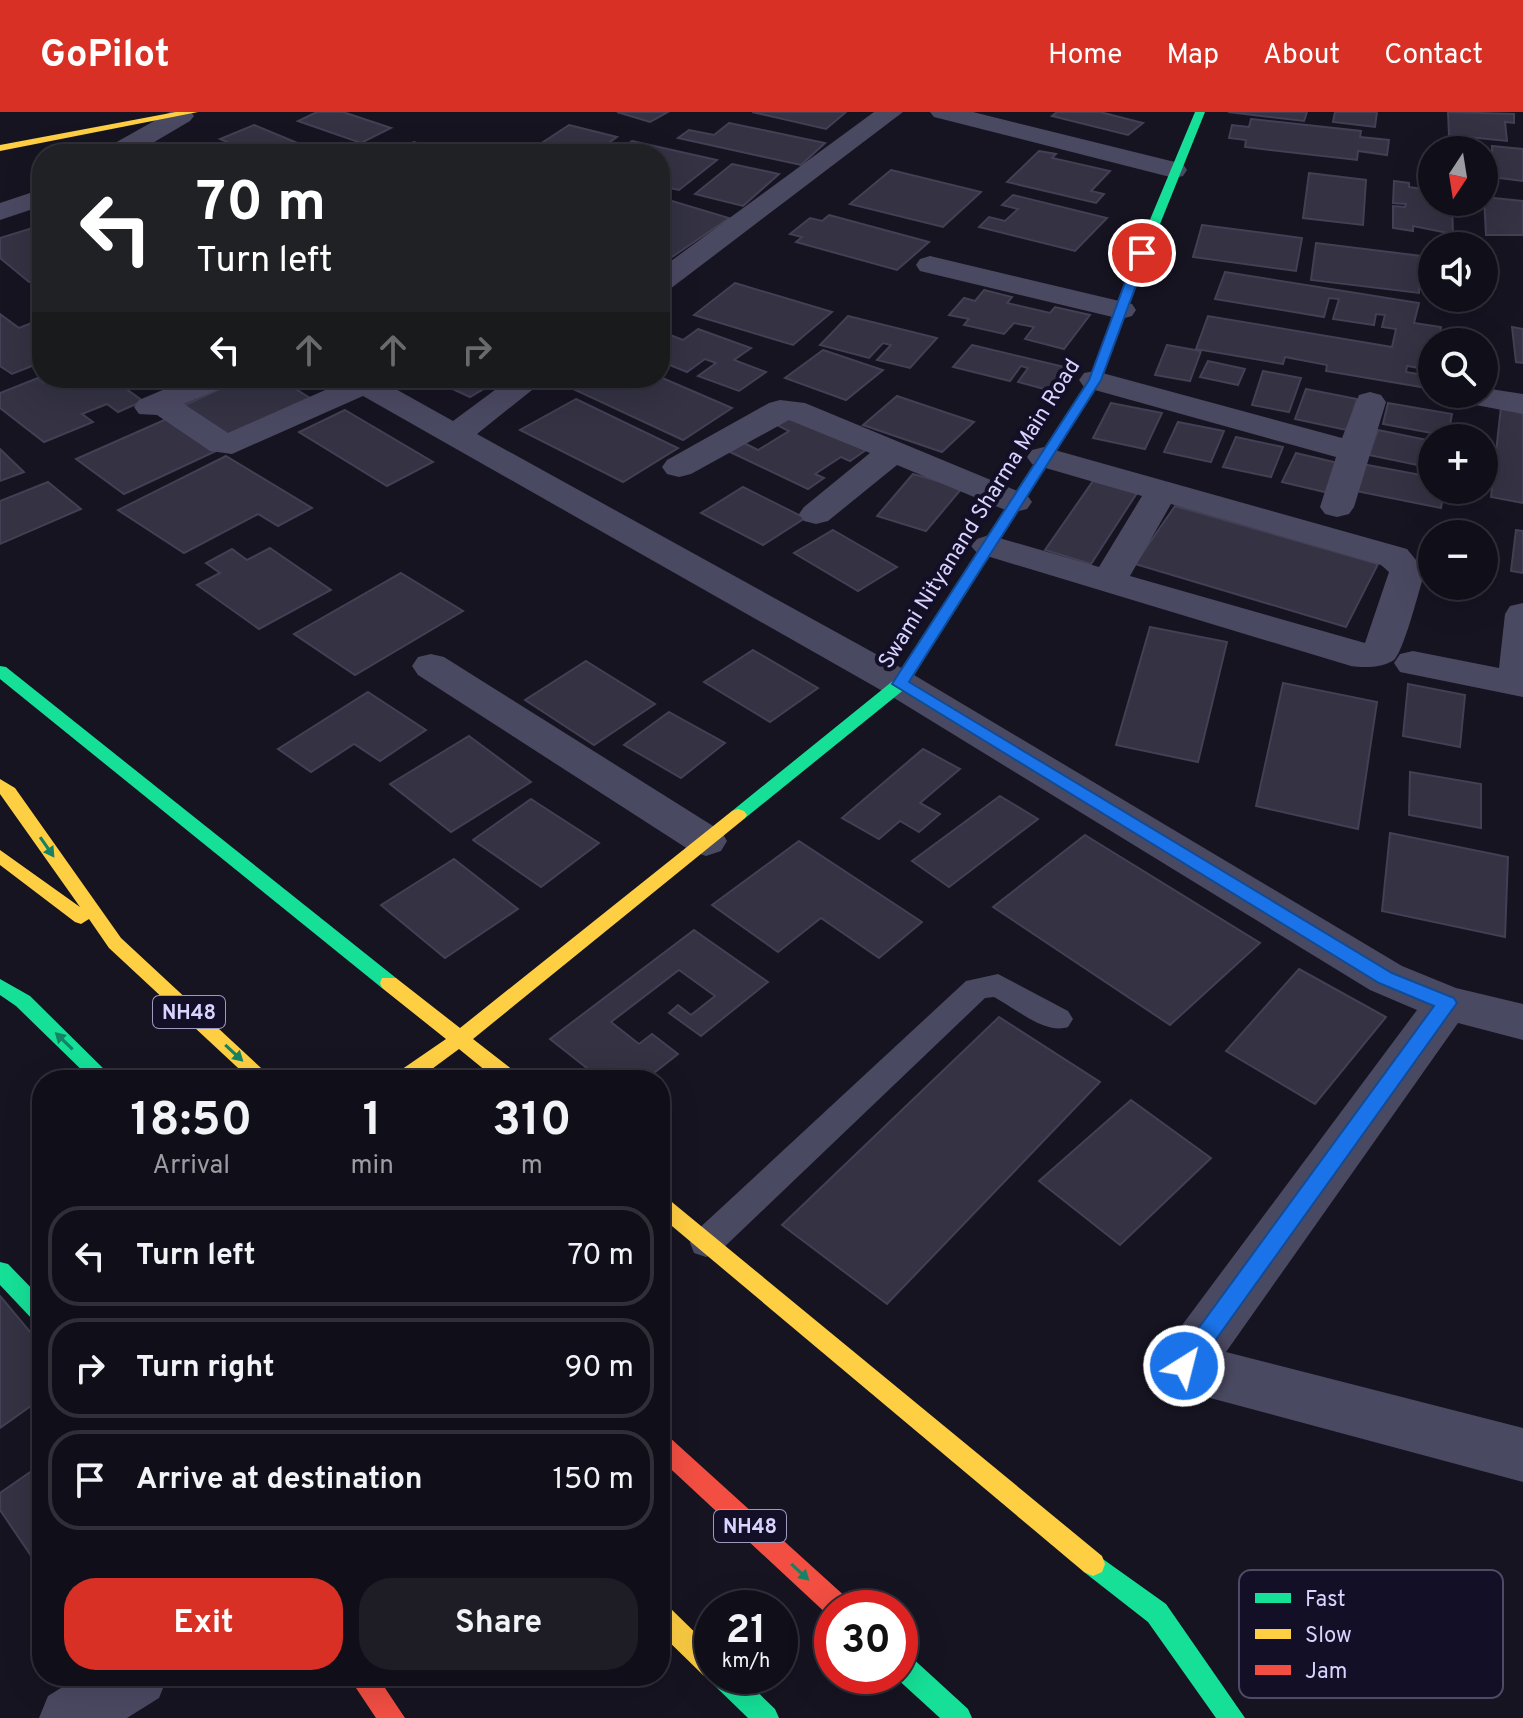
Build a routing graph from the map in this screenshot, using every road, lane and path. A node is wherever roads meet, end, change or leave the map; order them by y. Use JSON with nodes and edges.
{"nodes":[{"id":1,"x":890,"y":112,"type":"edge"},
{"id":2,"x":943,"y":112,"type":"edge"},
{"id":3,"x":1200,"y":112,"type":"edge"},
{"id":4,"x":187,"y":114,"type":"edge"},
{"id":5,"x":133,"y":144,"type":"edge"},
{"id":6,"x":0,"y":148,"type":"edge"},
{"id":7,"x":1174,"y":170,"type":"junction"},
{"id":8,"x":32,"y":202,"type":"edge"},
{"id":9,"x":0,"y":212,"type":"edge"},
{"id":10,"x":930,"y":265,"type":"dead end"},
{"id":11,"x":670,"y":276,"type":"edge"},
{"id":12,"x":1121,"y":310,"type":"junction"},
{"id":13,"x":1095,"y":380,"type":"junction"},
{"id":14,"x":195,"y":388,"type":"edge"},
{"id":15,"x":335,"y":388,"type":"edge"},
{"id":16,"x":339,"y":388,"type":"edge"},
{"id":17,"x":518,"y":388,"type":"edge"},
{"id":18,"x":1498,"y":400,"type":"edge"},
{"id":19,"x":1370,"y":402,"type":"dead end"},
{"id":20,"x":1523,"y":404,"type":"edge"},
{"id":21,"x":455,"y":435,"type":"junction"},
{"id":22,"x":893,"y":451,"type":"junction"},
{"id":23,"x":1353,"y":451,"type":"junction"},
{"id":24,"x":1044,"y":457,"type":"junction"},
{"id":25,"x":679,"y":467,"type":"dead end"},
{"id":26,"x":1162,"y":490,"type":"junction"},
{"id":27,"x":1015,"y":502,"type":"junction"},
{"id":28,"x":1337,"y":507,"type":"dead end"},
{"id":29,"x":816,"y":514,"type":"dead end"},
{"id":30,"x":989,"y":546,"type":"junction"},
{"id":31,"x":1109,"y":581,"type":"junction"},
{"id":32,"x":1523,"y":614,"type":"edge"},
{"id":33,"x":1413,"y":663,"type":"dead end"},
{"id":34,"x":431,"y":666,"type":"dead end"},
{"id":35,"x":0,"y":671,"type":"edge"},
{"id":36,"x":900,"y":684,"type":"junction"},
{"id":37,"x":1520,"y":684,"type":"edge"},
{"id":38,"x":0,"y":785,"type":"edge"},
{"id":39,"x":706,"y":841,"type":"junction"},
{"id":40,"x":0,"y":856,"type":"edge"},
{"id":41,"x":115,"y":943,"type":"junction"},
{"id":42,"x":0,"y":972,"type":"edge"},
{"id":43,"x":0,"y":986,"type":"edge"},
{"id":44,"x":23,"y":1001,"type":"junction"},
{"id":45,"x":1447,"y":1003,"type":"junction"},
{"id":46,"x":1058,"y":1019,"type":"dead end"},
{"id":47,"x":1523,"y":1022,"type":"edge"},
{"id":48,"x":461,"y":1038,"type":"junction"},
{"id":49,"x":95,"y":1070,"type":"edge"},
{"id":50,"x":253,"y":1070,"type":"edge"},
{"id":51,"x":416,"y":1070,"type":"edge"},
{"id":52,"x":499,"y":1070,"type":"edge"},
{"id":53,"x":670,"y":1212,"type":"edge"},
{"id":54,"x":706,"y":1243,"type":"junction"},
{"id":55,"x":0,"y":1271,"type":"edge"},
{"id":56,"x":32,"y":1304,"type":"edge"},
{"id":57,"x":670,"y":1453,"type":"edge"},
{"id":58,"x":1523,"y":1455,"type":"edge"},
{"id":59,"x":819,"y":1590,"type":"edge"},
{"id":60,"x":670,"y":1626,"type":"edge"},
{"id":61,"x":694,"y":1649,"type":"edge"},
{"id":62,"x":918,"y":1680,"type":"edge"},
{"id":63,"x":121,"y":1686,"type":"edge"},
{"id":64,"x":368,"y":1686,"type":"edge"},
{"id":65,"x":741,"y":1694,"type":"edge"},
{"id":66,"x":70,"y":1718,"type":"edge"},
{"id":67,"x":392,"y":1718,"type":"edge"},
{"id":68,"x":766,"y":1718,"type":"edge"},
{"id":69,"x":959,"y":1718,"type":"edge"},
{"id":70,"x":1232,"y":1718,"type":"edge"}],
"edges":[{"from":1,"to":11,"type":"street"},
{"from":2,"to":7,"type":"street"},
{"from":3,"to":7,"type":"main road","name":"Swami Nityanand Sharma Main Road"},
{"from":4,"to":5,"type":"street"},
{"from":4,"to":6,"type":"main road"},
{"from":7,"to":12,"type":"main road","name":"Swami Nityanand Sharma Main Road"},
{"from":8,"to":9,"type":"street"},
{"from":10,"to":12,"type":"street"},
{"from":12,"to":13,"type":"main road","name":"Swami Nityanand Sharma Main Road"},
{"from":13,"to":23,"type":"street"},
{"from":13,"to":24,"type":"main road","name":"Swami Nityanand Sharma Main Road"},
{"from":14,"to":15,"type":"street"},
{"from":16,"to":21,"type":"street"},
{"from":17,"to":21,"type":"street"},
{"from":18,"to":20,"type":"street"},
{"from":19,"to":23,"type":"street"},
{"from":21,"to":36,"type":"street"},
{"from":22,"to":25,"type":"street"},
{"from":22,"to":27,"type":"street"},
{"from":22,"to":29,"type":"street"},
{"from":23,"to":28,"type":"street"},
{"from":24,"to":26,"type":"street"},
{"from":24,"to":27,"type":"main road","name":"Swami Nityanand Sharma Main Road"},
{"from":26,"to":31,"type":"street"},
{"from":26,"to":31,"type":"street"},
{"from":27,"to":30,"type":"main road","name":"Swami Nityanand Sharma Main Road"},
{"from":30,"to":31,"type":"street"},
{"from":30,"to":36,"type":"main road","name":"Swami Nityanand Sharma Main Road"},
{"from":32,"to":37,"type":"street"},
{"from":33,"to":37,"type":"street"},
{"from":34,"to":39,"type":"street"},
{"from":35,"to":48,"type":"main road"},
{"from":36,"to":39,"type":"main road","name":"Swami Nityanand Sharma Main Road"},
{"from":36,"to":45,"type":"street"},
{"from":38,"to":41,"type":"main road","one_way":true},
{"from":39,"to":48,"type":"main road","name":"Swami Nityanand Sharma Main Road"},
{"from":40,"to":41,"type":"main road","number":"NH48"},
{"from":41,"to":50,"type":"main road","number":"NH48","one_way":true},
{"from":42,"to":44,"type":"main road"},
{"from":43,"to":44,"type":"main road"},
{"from":49,"to":44,"type":"main road","one_way":true},
{"from":45,"to":47,"type":"street"},
{"from":45,"to":58,"type":"street"},
{"from":46,"to":54,"type":"lane"},
{"from":48,"to":51,"type":"main road","name":"Swami Nityanand Sharma Main Road"},
{"from":48,"to":52,"type":"main road"},
{"from":53,"to":54,"type":"main road"},
{"from":54,"to":70,"type":"main road"},
{"from":55,"to":56,"type":"main road"},
{"from":57,"to":59,"type":"main road","number":"NH48","one_way":true},
{"from":60,"to":61,"type":"main road"},
{"from":62,"to":69,"type":"main road"},
{"from":63,"to":66,"type":"street"},
{"from":64,"to":67,"type":"main road"},
{"from":65,"to":68,"type":"main road"}]}
